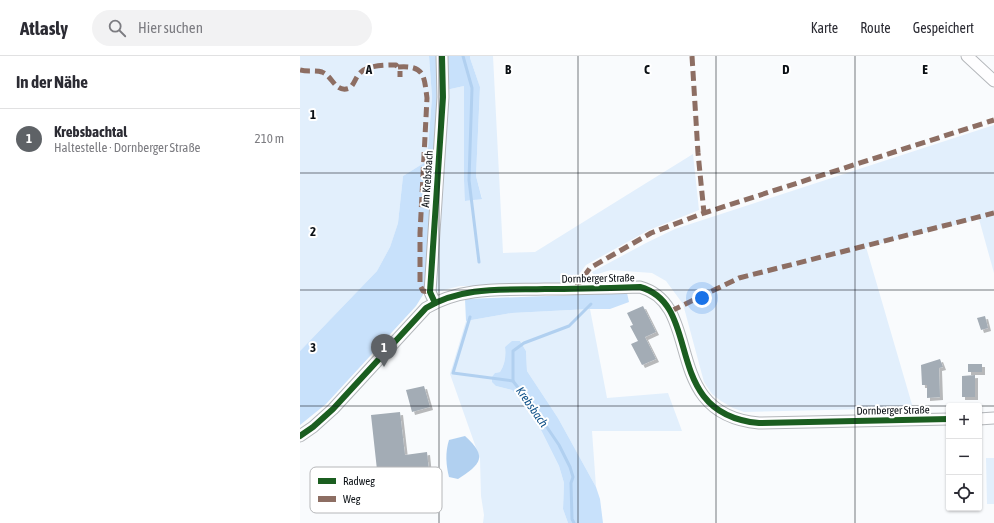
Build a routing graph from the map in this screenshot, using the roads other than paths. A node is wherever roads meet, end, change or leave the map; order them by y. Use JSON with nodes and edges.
{"nodes":[{"id":1,"x":442,"y":56,"type":"edge"},
{"id":2,"x":967,"y":56,"type":"edge"},
{"id":3,"x":994,"y":81,"type":"edge"},
{"id":4,"x":435,"y":303,"type":"junction"},
{"id":5,"x":994,"y":418,"type":"edge"},
{"id":6,"x":946,"y":419,"type":"edge"},
{"id":7,"x":982,"y":419,"type":"edge"},
{"id":8,"x":300,"y":436,"type":"edge"}],
"edges":[{"from":1,"to":4,"type":"street","name":"Am Krebsbach"},
{"from":2,"to":3,"type":"street"},
{"from":4,"to":6,"type":"street","name":"Dornberger Straße"},
{"from":4,"to":8,"type":"street","name":"Dornberger Straße"},
{"from":5,"to":7,"type":"street"}]}
